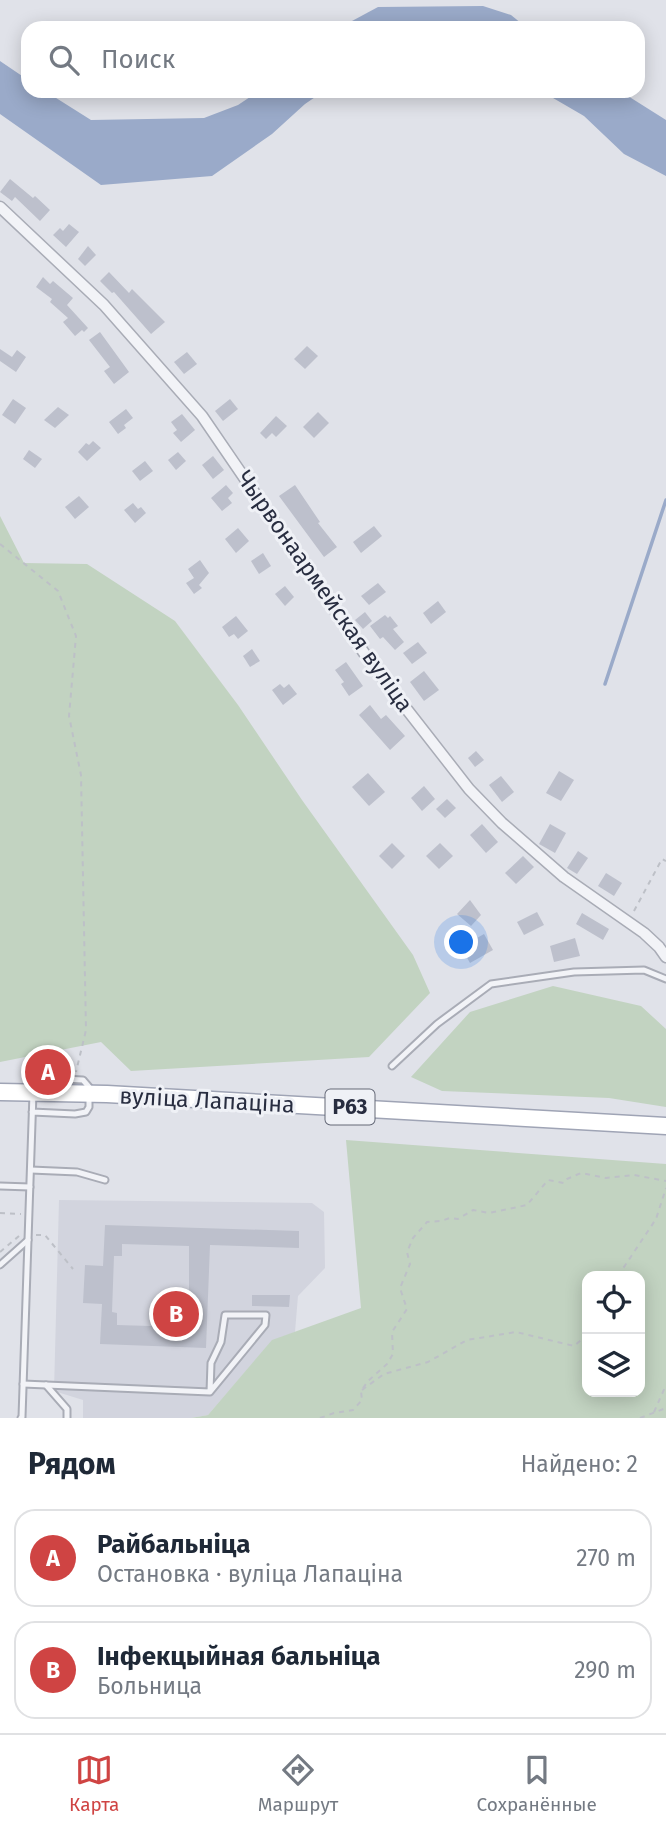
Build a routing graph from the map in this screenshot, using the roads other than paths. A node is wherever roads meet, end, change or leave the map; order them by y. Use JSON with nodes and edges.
{"nodes":[{"id":1,"x":0,"y":206,"type":"edge"},
{"id":2,"x":666,"y":957,"type":"edge"},
{"id":3,"x":666,"y":979,"type":"edge"},
{"id":4,"x":392,"y":1066,"type":"dead end"},
{"id":5,"x":0,"y":1092,"type":"edge"},
{"id":6,"x":33,"y":1093,"type":"junction"},
{"id":7,"x":89,"y":1094,"type":"junction"},
{"id":8,"x":32,"y":1112,"type":"junction"},
{"id":9,"x":666,"y":1126,"type":"edge"},
{"id":10,"x":31,"y":1170,"type":"junction"},
{"id":11,"x":104,"y":1180,"type":"dead end"},
{"id":12,"x":0,"y":1186,"type":"edge"},
{"id":13,"x":30,"y":1187,"type":"junction"},
{"id":14,"x":28,"y":1238,"type":"junction"},
{"id":15,"x":0,"y":1265,"type":"edge"},
{"id":16,"x":23,"y":1384,"type":"junction"},
{"id":17,"x":46,"y":1385,"type":"junction"},
{"id":18,"x":210,"y":1392,"type":"junction"},
{"id":19,"x":21,"y":1418,"type":"edge"},
{"id":20,"x":67,"y":1418,"type":"edge"}],
"edges":[{"from":1,"to":2,"type":"street","name":"Чырвонаармейская вуліца"},
{"from":3,"to":4,"type":"lane"},
{"from":5,"to":6,"type":"main road","name":"вуліца Лапаціна","number":"Р63"},
{"from":6,"to":7,"type":"main road","name":"вуліца Лапаціна","number":"Р63"},
{"from":6,"to":7,"type":"lane"},
{"from":6,"to":8,"type":"lane"},
{"from":7,"to":8,"type":"lane"},
{"from":7,"to":9,"type":"main road","name":"вуліца Лапаціна","number":"Р63"},
{"from":8,"to":10,"type":"lane"},
{"from":10,"to":11,"type":"lane"},
{"from":10,"to":13,"type":"lane"},
{"from":12,"to":13,"type":"lane"},
{"from":13,"to":14,"type":"lane"},
{"from":14,"to":15,"type":"lane"},
{"from":14,"to":16,"type":"lane"},
{"from":16,"to":17,"type":"lane"},
{"from":16,"to":19,"type":"lane"},
{"from":17,"to":18,"type":"lane"},
{"from":17,"to":20,"type":"lane"},
{"from":18,"to":18,"type":"lane"}]}
